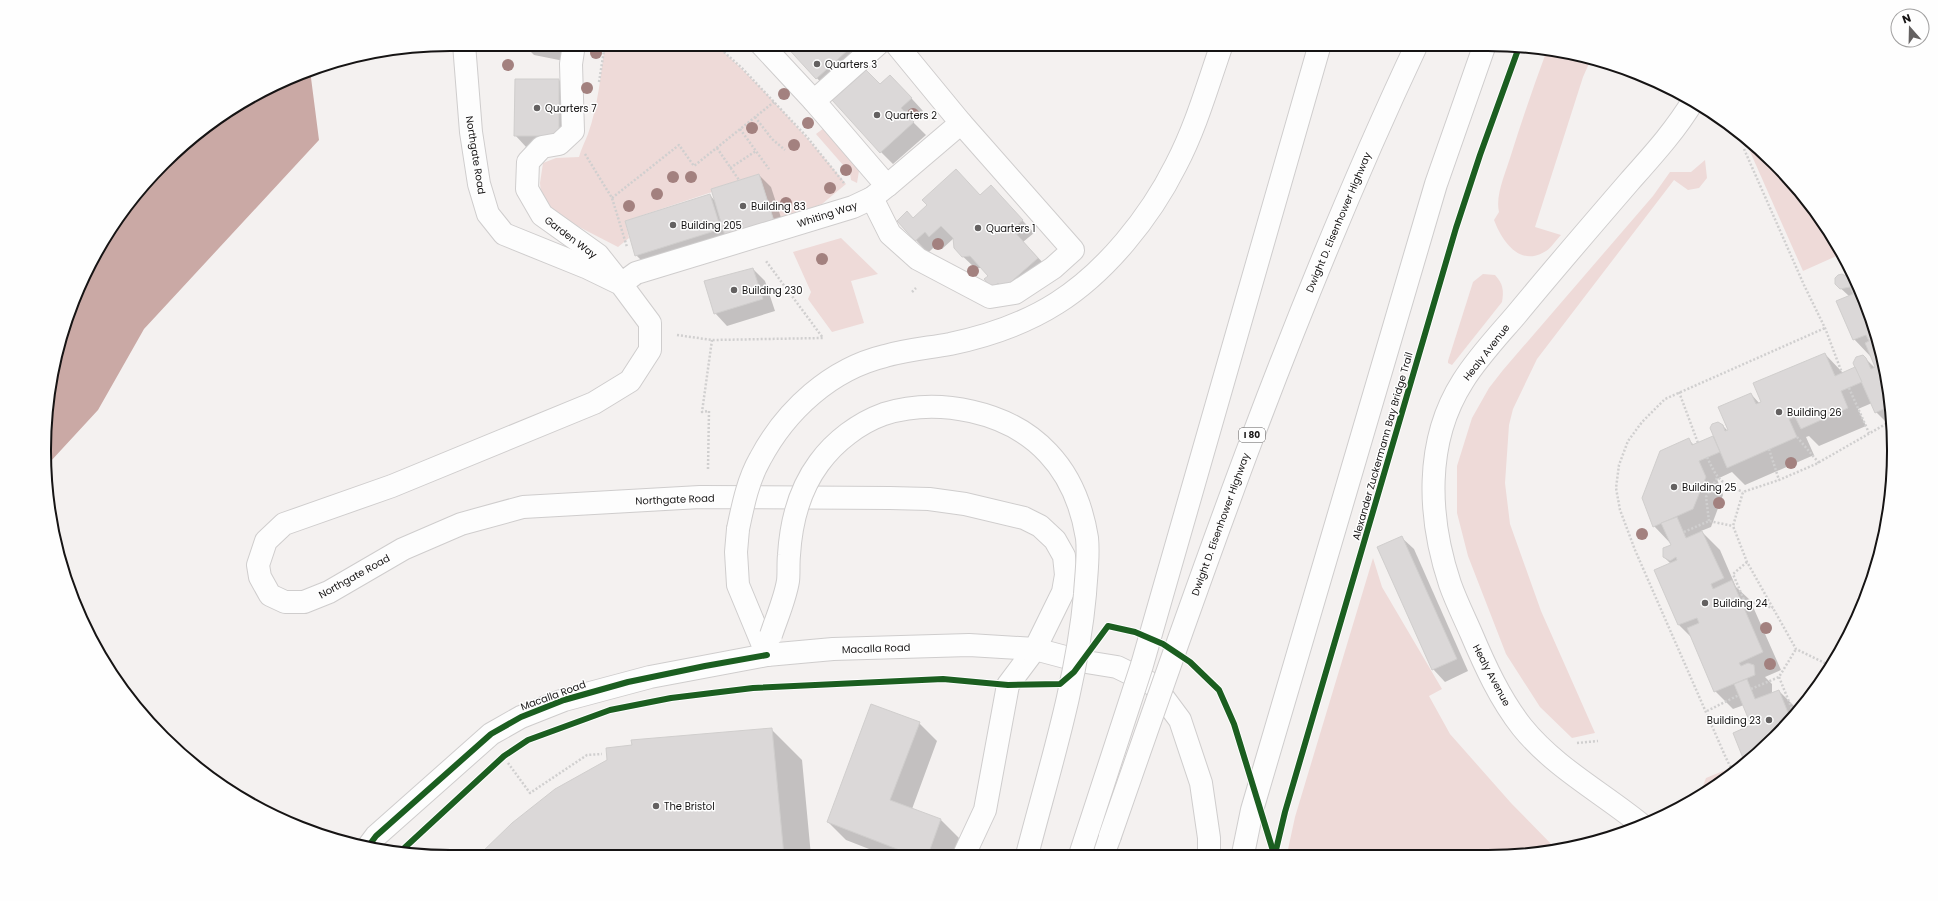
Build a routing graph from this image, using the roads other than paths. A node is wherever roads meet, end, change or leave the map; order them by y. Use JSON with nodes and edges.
{"nodes":[{"id":1,"x":465,"y":51,"type":"edge"},
{"id":2,"x":573,"y":51,"type":"edge"},
{"id":3,"x":768,"y":51,"type":"edge"},
{"id":4,"x":870,"y":51,"type":"edge"},
{"id":5,"x":902,"y":51,"type":"edge"},
{"id":6,"x":1219,"y":51,"type":"edge"},
{"id":7,"x":1318,"y":51,"type":"edge"},
{"id":8,"x":1414,"y":51,"type":"edge"},
{"id":9,"x":1483,"y":51,"type":"edge"},
{"id":10,"x":814,"y":101,"type":"junction"},
{"id":11,"x":1689,"y":106,"type":"edge"},
{"id":12,"x":961,"y":123,"type":"junction"},
{"id":13,"x":874,"y":196,"type":"junction"},
{"id":14,"x":628,"y":278,"type":"junction"},
{"id":15,"x":766,"y":642,"type":"junction"},
{"id":16,"x":1035,"y":649,"type":"junction"},
{"id":17,"x":1637,"y":821,"type":"edge"},
{"id":18,"x":372,"y":842,"type":"edge"},
{"id":19,"x":1106,"y":845,"type":"edge"},
{"id":20,"x":966,"y":850,"type":"edge"},
{"id":21,"x":1028,"y":850,"type":"edge"},
{"id":22,"x":1082,"y":850,"type":"edge"},
{"id":23,"x":1209,"y":850,"type":"edge"},
{"id":24,"x":1243,"y":850,"type":"edge"}],
"edges":[{"from":1,"to":14,"type":"main road","name":"Northgate Road"},
{"from":2,"to":14,"type":"main road","name":"Garden Way"},
{"from":3,"to":10,"type":"main road"},
{"from":4,"to":10,"type":"main road"},
{"from":5,"to":12,"type":"main road"},
{"from":6,"to":15,"type":"main road","bridge":true},
{"from":7,"to":22,"type":"main road","bridge":true},
{"from":8,"to":19,"type":"main road","name":"Dwight D. Eisenhower Highway","number":"I 80","bridge":true},
{"from":9,"to":24,"type":"main road"},
{"from":10,"to":13,"type":"main road"},
{"from":11,"to":17,"type":"main road","name":"Healy Avenue"},
{"from":12,"to":13,"type":"main road","name":"Whiting Way"},
{"from":12,"to":13,"type":"main road"},
{"from":13,"to":14,"type":"main road","name":"Whiting Way"},
{"from":14,"to":16,"type":"main road","name":"Northgate Road"},
{"from":15,"to":16,"type":"main road","name":"Macalla Road"},
{"from":15,"to":18,"type":"main road","name":"Macalla Road"},
{"from":15,"to":21,"type":"main road","bridge":true},
{"from":16,"to":20,"type":"main road","name":"Northgate Road"},
{"from":16,"to":23,"type":"main road","name":"Macalla Road"}]}
